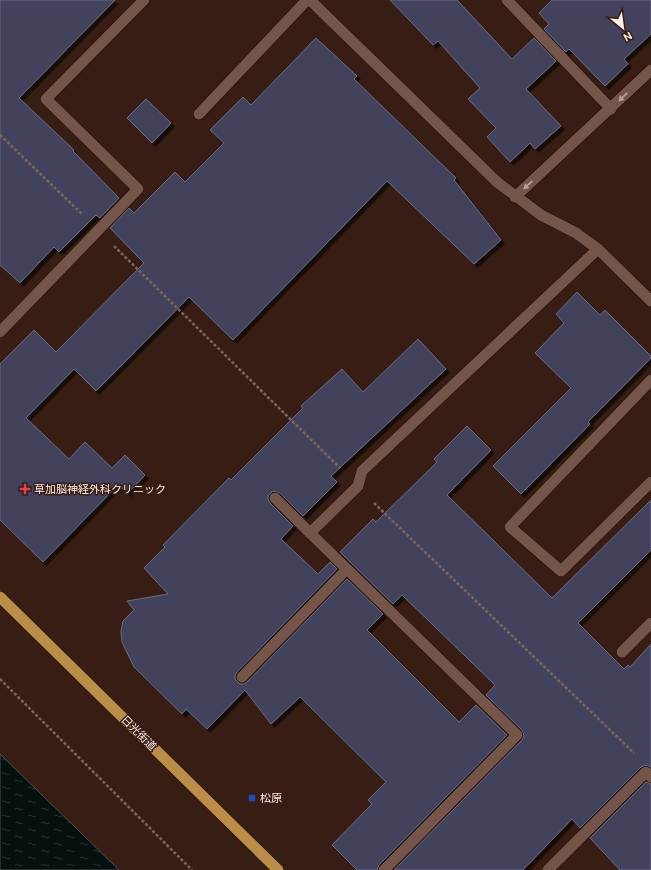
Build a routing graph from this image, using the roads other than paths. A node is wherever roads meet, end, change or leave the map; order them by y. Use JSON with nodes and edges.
{"nodes":[{"id":1,"x":144,"y":0,"type":"edge"},
{"id":2,"x":309,"y":0,"type":"edge"},
{"id":3,"x":507,"y":0,"type":"edge"},
{"id":4,"x":651,"y":70,"type":"edge"},
{"id":5,"x":611,"y":109,"type":"junction"},
{"id":6,"x":199,"y":114,"type":"dead end"},
{"id":7,"x":516,"y":197,"type":"junction"},
{"id":8,"x":598,"y":249,"type":"junction"},
{"id":9,"x":651,"y":301,"type":"edge"},
{"id":10,"x":0,"y":332,"type":"edge"},
{"id":11,"x":651,"y":380,"type":"edge"},
{"id":12,"x":651,"y":482,"type":"edge"},
{"id":13,"x":276,"y":498,"type":"dead end"},
{"id":14,"x":310,"y":533,"type":"junction"},
{"id":15,"x":347,"y":569,"type":"junction"},
{"id":16,"x":0,"y":597,"type":"edge"},
{"id":17,"x":651,"y":623,"type":"edge"},
{"id":18,"x":622,"y":652,"type":"dead end"},
{"id":19,"x":242,"y":677,"type":"dead end"},
{"id":20,"x":648,"y":775,"type":"edge"},
{"id":21,"x":278,"y":870,"type":"edge"},
{"id":22,"x":384,"y":870,"type":"edge"},
{"id":23,"x":548,"y":870,"type":"edge"}],
"edges":[{"from":1,"to":10,"type":"street"},
{"from":2,"to":6,"type":"street"},
{"from":2,"to":7,"type":"street"},
{"from":3,"to":5,"type":"street"},
{"from":4,"to":5,"type":"street","one_way":true},
{"from":5,"to":7,"type":"street","one_way":true},
{"from":7,"to":8,"type":"street"},
{"from":8,"to":9,"type":"street"},
{"from":8,"to":14,"type":"street"},
{"from":11,"to":12,"type":"street"},
{"from":13,"to":14,"type":"street"},
{"from":14,"to":15,"type":"street"},
{"from":15,"to":19,"type":"street"},
{"from":15,"to":22,"type":"street"},
{"from":16,"to":21,"type":"main road","name":"日光街道"},
{"from":17,"to":18,"type":"street"},
{"from":20,"to":23,"type":"street"}]}
